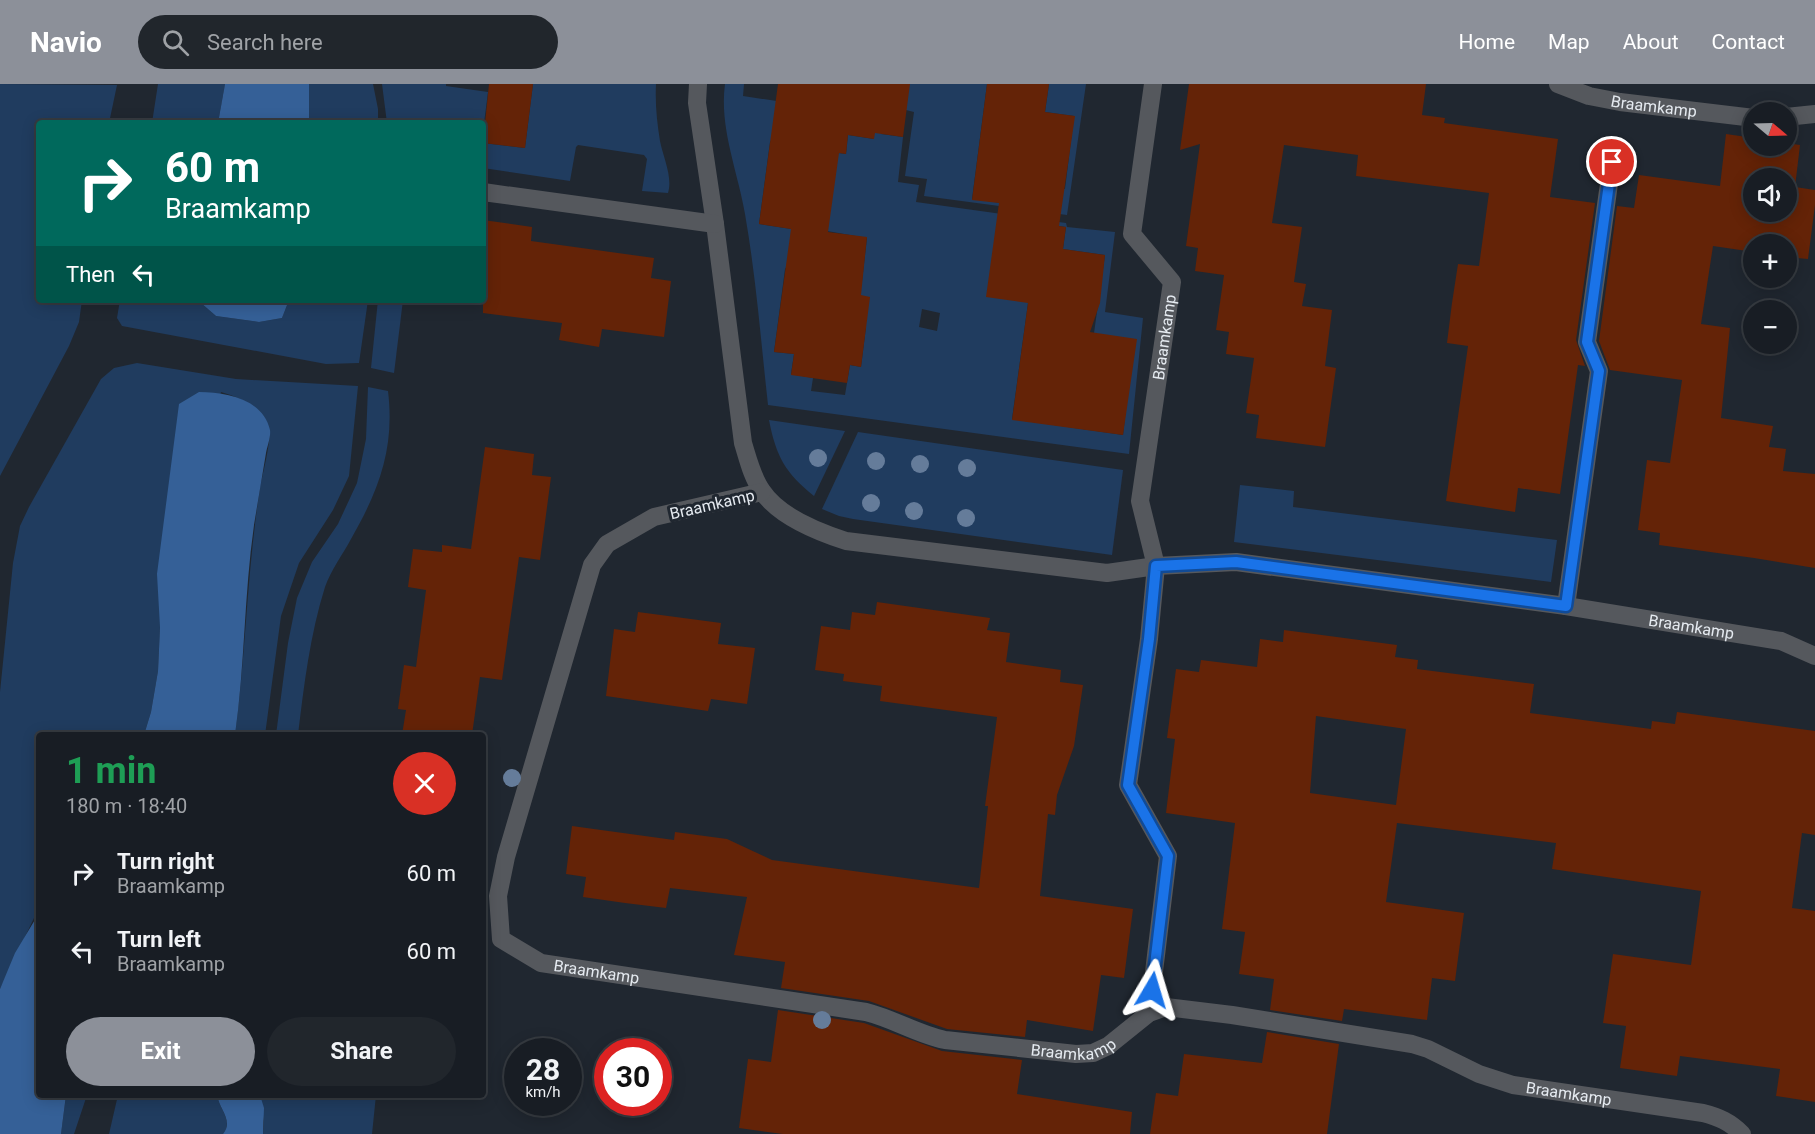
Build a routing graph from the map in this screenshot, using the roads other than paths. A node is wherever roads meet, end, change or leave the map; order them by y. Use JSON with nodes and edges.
{"nodes":[{"id":1,"x":698,"y":84,"type":"edge"},
{"id":2,"x":1153,"y":84,"type":"edge"},
{"id":3,"x":1557,"y":84,"type":"edge"},
{"id":4,"x":1815,"y":114,"type":"edge"},
{"id":5,"x":1743,"y":116,"type":"edge"},
{"id":6,"x":1797,"y":116,"type":"edge"},
{"id":7,"x":1612,"y":162,"type":"dead end"},
{"id":8,"x":486,"y":192,"type":"edge"},
{"id":9,"x":715,"y":224,"type":"junction"},
{"id":10,"x":762,"y":492,"type":"junction"},
{"id":11,"x":1156,"y":566,"type":"junction"},
{"id":12,"x":1566,"y":606,"type":"junction"},
{"id":13,"x":1815,"y":656,"type":"edge"},
{"id":14,"x":1149,"y":1013,"type":"junction"},
{"id":15,"x":1742,"y":1134,"type":"edge"}],
"edges":[{"from":1,"to":9,"type":"street","name":"Braamkamp"},
{"from":2,"to":11,"type":"street","name":"Braamkamp"},
{"from":3,"to":5,"type":"street","name":"Braamkamp"},
{"from":4,"to":6,"type":"street"},
{"from":7,"to":12,"type":"street"},
{"from":8,"to":9,"type":"street"},
{"from":9,"to":10,"type":"street","name":"Braamkamp"},
{"from":10,"to":11,"type":"street","name":"Braamkamp"},
{"from":10,"to":14,"type":"street","name":"Braamkamp"},
{"from":11,"to":12,"type":"street","name":"Braamkamp"},
{"from":11,"to":14,"type":"street","name":"Braamkamp"},
{"from":12,"to":13,"type":"street","name":"Braamkamp"},
{"from":14,"to":15,"type":"street","name":"Braamkamp"}]}
